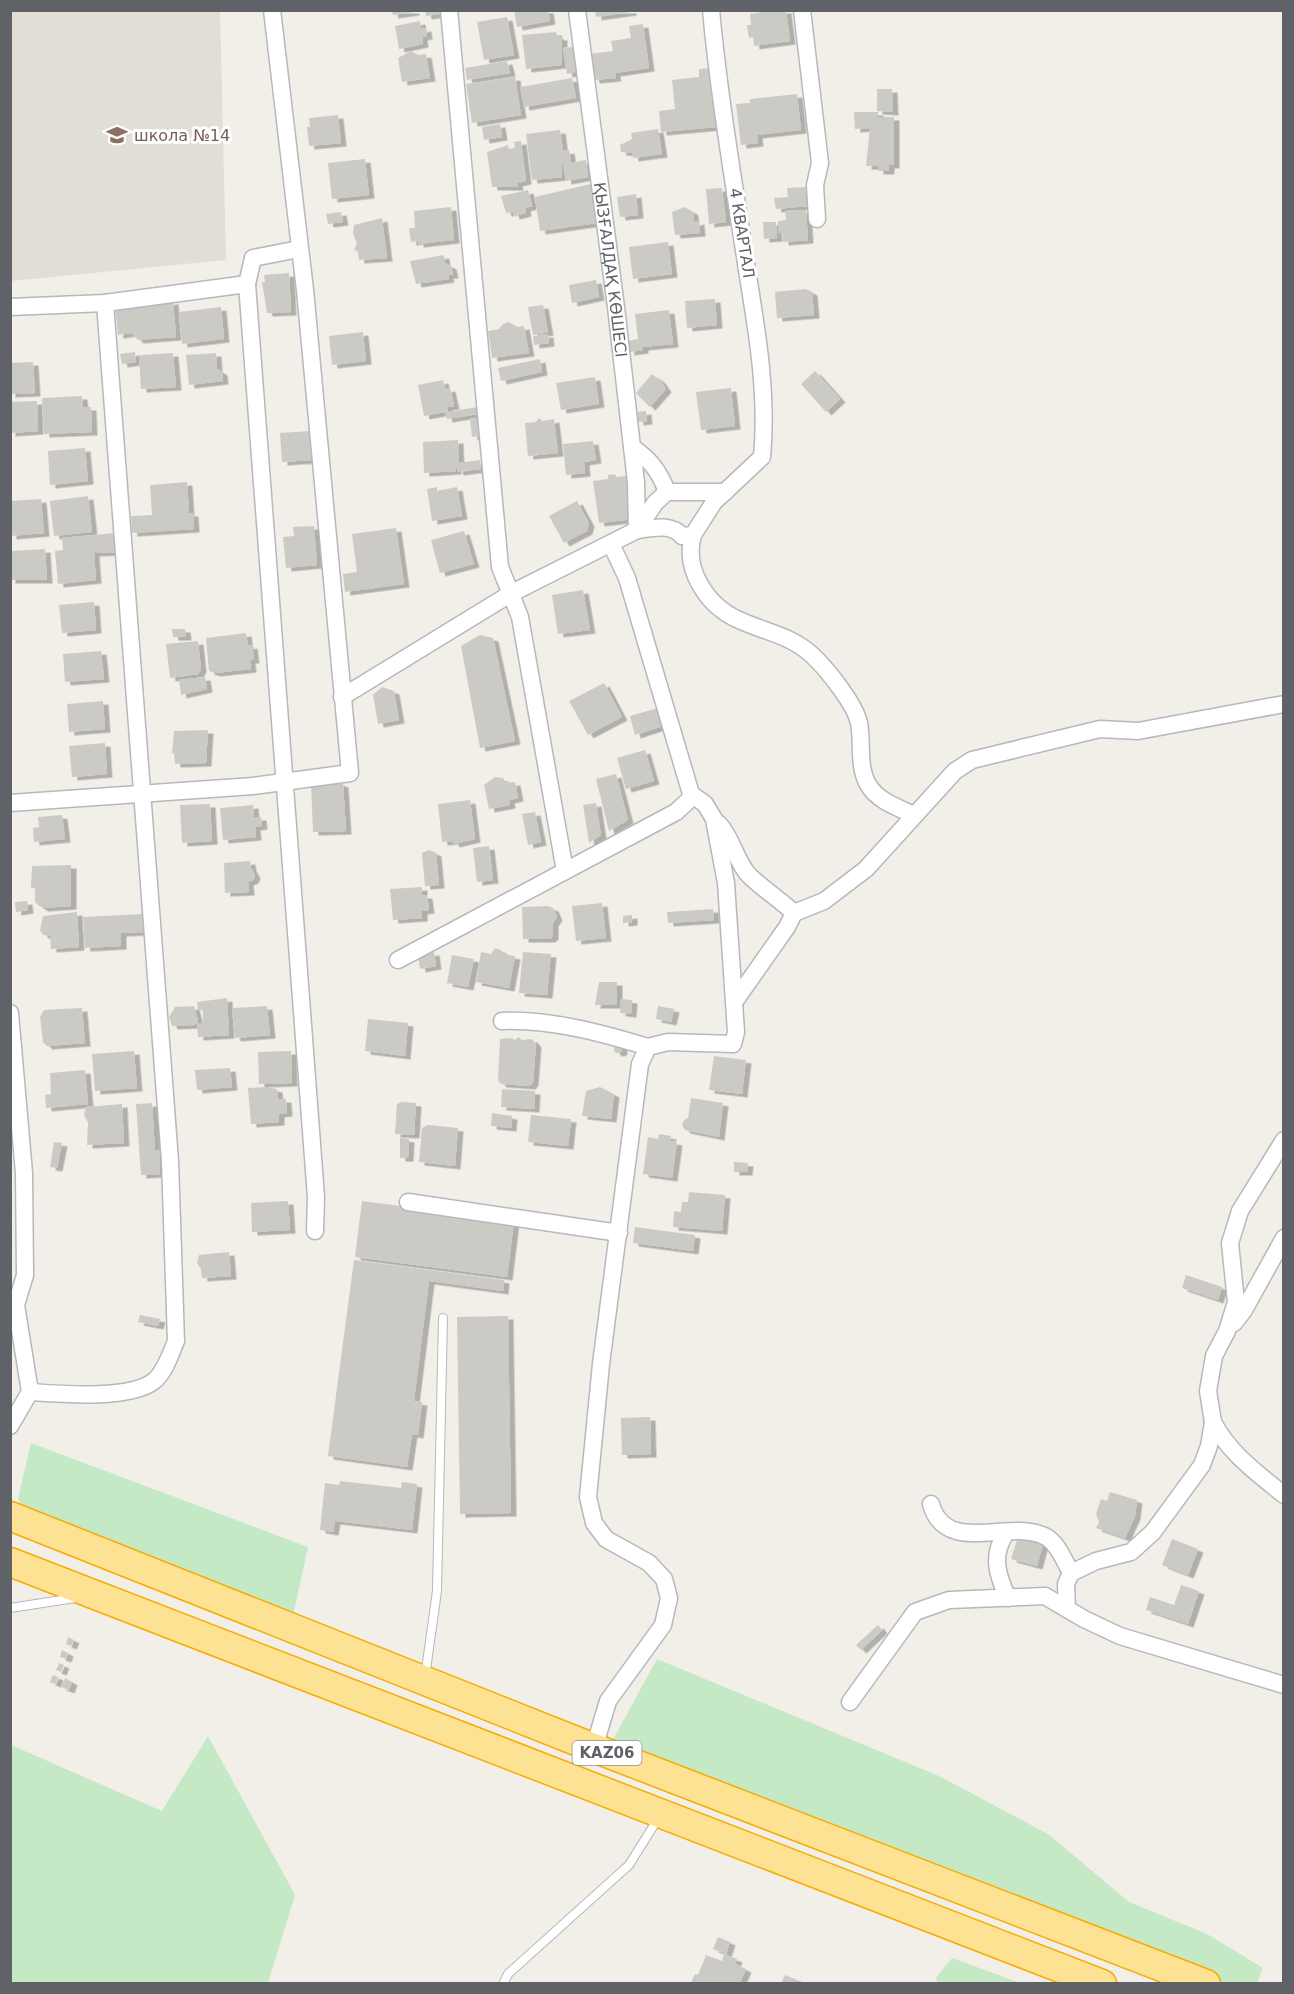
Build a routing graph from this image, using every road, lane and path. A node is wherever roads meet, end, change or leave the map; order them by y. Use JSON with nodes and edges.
{"nodes":[{"id":1,"x":272,"y":10,"type":"edge"},
{"id":2,"x":448,"y":10,"type":"edge"},
{"id":3,"x":577,"y":10,"type":"edge"},
{"id":4,"x":711,"y":10,"type":"edge"},
{"id":5,"x":802,"y":10,"type":"edge"},
{"id":6,"x":817,"y":219,"type":"dead end"},
{"id":7,"x":299,"y":249,"type":"junction"},
{"id":8,"x":248,"y":284,"type":"junction"},
{"id":9,"x":105,"y":303,"type":"junction"},
{"id":10,"x":10,"y":308,"type":"edge"},
{"id":11,"x":632,"y":447,"type":"junction"},
{"id":12,"x":667,"y":492,"type":"junction"},
{"id":13,"x":725,"y":492,"type":"junction"},
{"id":14,"x":637,"y":530,"type":"junction"},
{"id":15,"x":693,"y":535,"type":"junction"},
{"id":16,"x":611,"y":544,"type":"junction"},
{"id":17,"x":510,"y":594,"type":"junction"},
{"id":18,"x":342,"y":697,"type":"junction"},
{"id":19,"x":1284,"y":704,"type":"edge"},
{"id":20,"x":286,"y":782,"type":"junction"},
{"id":21,"x":141,"y":794,"type":"junction"},
{"id":22,"x":691,"y":794,"type":"junction"},
{"id":23,"x":10,"y":803,"type":"edge"},
{"id":24,"x":914,"y":815,"type":"junction"},
{"id":25,"x":714,"y":819,"type":"junction"},
{"id":26,"x":565,"y":871,"type":"junction"},
{"id":27,"x":794,"y":913,"type":"junction"},
{"id":28,"x":398,"y":960,"type":"dead end"},
{"id":29,"x":735,"y":1001,"type":"junction"},
{"id":30,"x":10,"y":1012,"type":"edge"},
{"id":31,"x":502,"y":1022,"type":"dead end"},
{"id":32,"x":648,"y":1047,"type":"junction"},
{"id":33,"x":1284,"y":1140,"type":"edge"},
{"id":34,"x":408,"y":1202,"type":"dead end"},
{"id":35,"x":315,"y":1231,"type":"dead end"},
{"id":36,"x":619,"y":1233,"type":"junction"},
{"id":37,"x":1284,"y":1238,"type":"edge"},
{"id":38,"x":25,"y":1275,"type":"junction"},
{"id":39,"x":10,"y":1295,"type":"edge"},
{"id":40,"x":443,"y":1318,"type":"dead end"},
{"id":41,"x":1227,"y":1330,"type":"junction"},
{"id":42,"x":30,"y":1392,"type":"junction"},
{"id":43,"x":1213,"y":1422,"type":"junction"},
{"id":44,"x":10,"y":1426,"type":"edge"},
{"id":45,"x":1284,"y":1495,"type":"edge"},
{"id":46,"x":931,"y":1504,"type":"dead end"},
{"id":47,"x":10,"y":1516,"type":"edge"},
{"id":48,"x":1006,"y":1533,"type":"junction"},
{"id":49,"x":10,"y":1562,"type":"edge"},
{"id":50,"x":1071,"y":1574,"type":"junction"},
{"id":51,"x":93,"y":1595,"type":"junction"},
{"id":52,"x":1008,"y":1598,"type":"junction"},
{"id":53,"x":10,"y":1608,"type":"edge"},
{"id":54,"x":1067,"y":1610,"type":"junction"},
{"id":55,"x":423,"y":1681,"type":"junction"},
{"id":56,"x":1284,"y":1685,"type":"edge"},
{"id":57,"x":850,"y":1702,"type":"dead end"},
{"id":58,"x":594,"y":1748,"type":"junction"},
{"id":59,"x":661,"y":1814,"type":"junction"},
{"id":60,"x":503,"y":1983,"type":"edge"},
{"id":61,"x":1102,"y":1983,"type":"edge"},
{"id":62,"x":1206,"y":1983,"type":"edge"}],
"edges":[{"from":1,"to":7,"type":"street"},
{"from":2,"to":17,"type":"street"},
{"from":3,"to":11,"type":"street","name":"ҚЫЗҒАЛДАҚ КӨШЕСІ"},
{"from":4,"to":13,"type":"street","name":"4 КВАРТАЛ"},
{"from":5,"to":6,"type":"street"},
{"from":7,"to":8,"type":"street"},
{"from":7,"to":18,"type":"street"},
{"from":8,"to":9,"type":"street"},
{"from":8,"to":20,"type":"street"},
{"from":9,"to":10,"type":"street"},
{"from":9,"to":21,"type":"street"},
{"from":11,"to":12,"type":"street"},
{"from":11,"to":14,"type":"street","name":"ҚЫЗҒАЛДАҚ КӨШЕСІ"},
{"from":12,"to":13,"type":"street"},
{"from":12,"to":14,"type":"street"},
{"from":13,"to":15,"type":"street"},
{"from":14,"to":15,"type":"street"},
{"from":14,"to":16,"type":"street"},
{"from":15,"to":24,"type":"street"},
{"from":16,"to":17,"type":"street"},
{"from":16,"to":22,"type":"street"},
{"from":17,"to":18,"type":"street"},
{"from":17,"to":26,"type":"street"},
{"from":18,"to":20,"type":"street"},
{"from":19,"to":24,"type":"street"},
{"from":20,"to":21,"type":"street"},
{"from":20,"to":35,"type":"street"},
{"from":21,"to":23,"type":"street"},
{"from":21,"to":42,"type":"street"},
{"from":22,"to":25,"type":"street"},
{"from":22,"to":26,"type":"street"},
{"from":24,"to":27,"type":"street"},
{"from":25,"to":27,"type":"street"},
{"from":25,"to":29,"type":"street"},
{"from":26,"to":28,"type":"street"},
{"from":27,"to":29,"type":"street"},
{"from":29,"to":32,"type":"street"},
{"from":30,"to":38,"type":"street"},
{"from":31,"to":32,"type":"street"},
{"from":32,"to":36,"type":"street"},
{"from":33,"to":41,"type":"street"},
{"from":34,"to":36,"type":"street"},
{"from":36,"to":58,"type":"street"},
{"from":37,"to":41,"type":"street"},
{"from":38,"to":39,"type":"street"},
{"from":38,"to":42,"type":"street"},
{"from":40,"to":55,"type":"lane"},
{"from":41,"to":43,"type":"street"},
{"from":42,"to":44,"type":"street"},
{"from":43,"to":45,"type":"street"},
{"from":43,"to":50,"type":"street"},
{"from":46,"to":48,"type":"street"},
{"from":47,"to":55,"type":"highway","number":"KАZ06"},
{"from":48,"to":50,"type":"street"},
{"from":48,"to":52,"type":"street"},
{"from":49,"to":51,"type":"highway","number":"KАZ06"},
{"from":50,"to":54,"type":"street"},
{"from":51,"to":53,"type":"lane"},
{"from":51,"to":59,"type":"highway","number":"KАZ06"},
{"from":52,"to":54,"type":"street"},
{"from":52,"to":57,"type":"street"},
{"from":54,"to":56,"type":"street"},
{"from":55,"to":58,"type":"highway","number":"KАZ06"},
{"from":58,"to":62,"type":"highway","number":"KАZ06"},
{"from":59,"to":60,"type":"lane"},
{"from":59,"to":61,"type":"highway","number":"KАZ06"}]}
